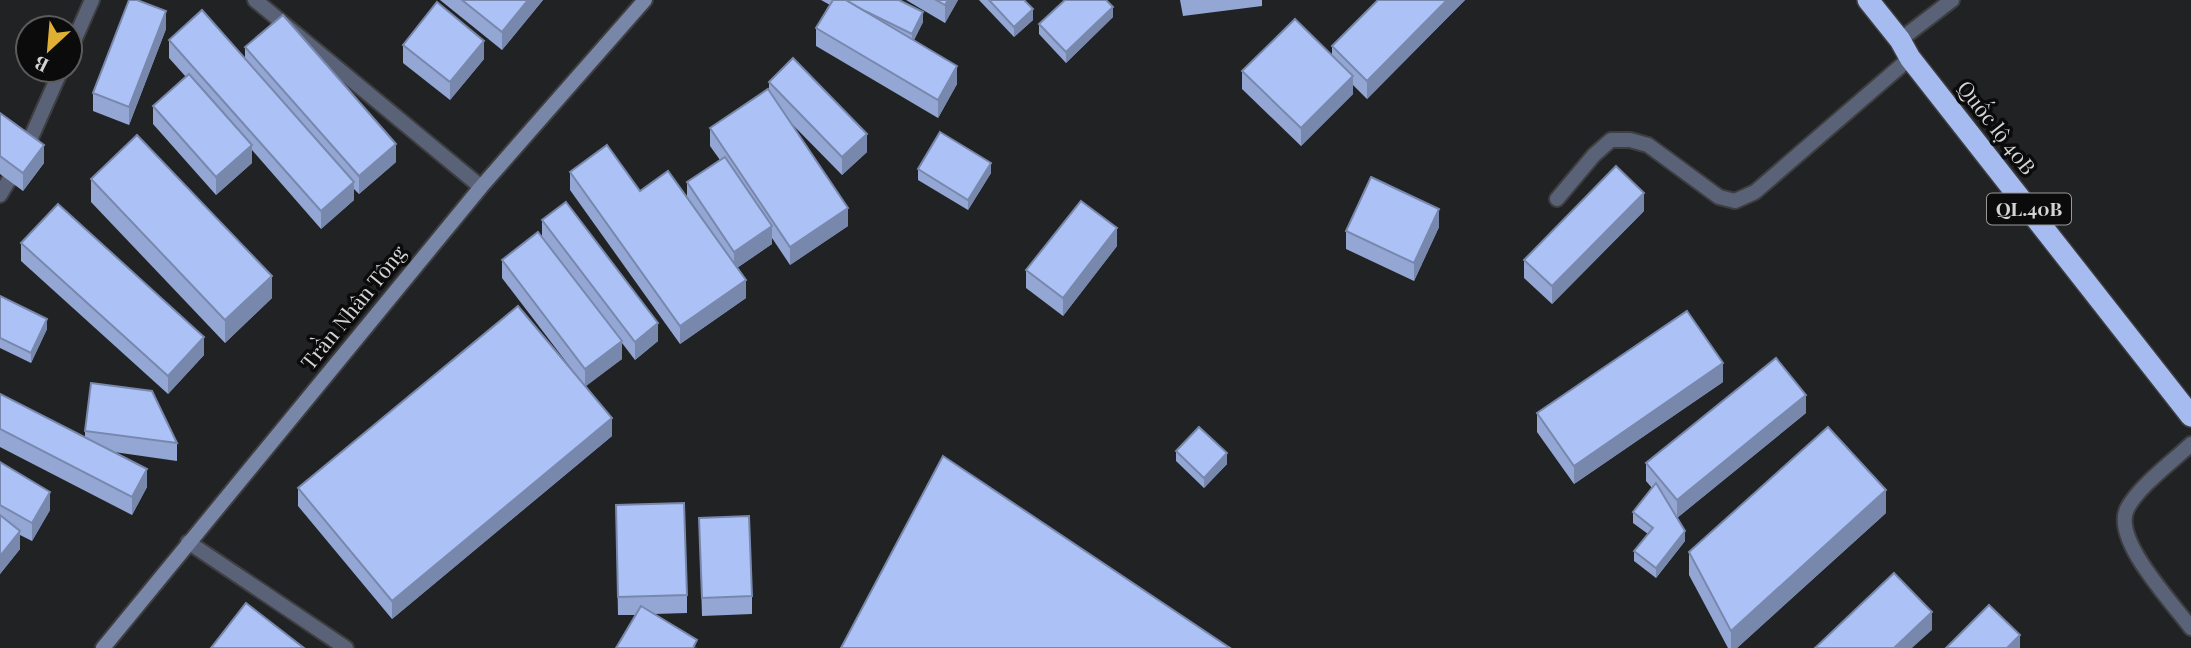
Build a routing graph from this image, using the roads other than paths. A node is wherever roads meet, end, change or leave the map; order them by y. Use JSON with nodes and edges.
{"nodes":[{"id":1,"x":92,"y":0,"type":"edge"},
{"id":2,"x":255,"y":0,"type":"edge"},
{"id":3,"x":645,"y":0,"type":"edge"},
{"id":4,"x":1868,"y":0,"type":"edge"},
{"id":5,"x":1952,"y":0,"type":"edge"},
{"id":6,"x":84,"y":18,"type":"edge"},
{"id":7,"x":1905,"y":49,"type":"junction"},
{"id":8,"x":55,"y":84,"type":"edge"},
{"id":9,"x":481,"y":187,"type":"junction"},
{"id":10,"x":0,"y":195,"type":"edge"},
{"id":11,"x":1557,"y":199,"type":"dead end"},
{"id":12,"x":2191,"y":416,"type":"edge"},
{"id":13,"x":2191,"y":444,"type":"edge"},
{"id":14,"x":188,"y":542,"type":"junction"},
{"id":15,"x":2191,"y":628,"type":"edge"},
{"id":16,"x":103,"y":648,"type":"edge"},
{"id":17,"x":346,"y":648,"type":"edge"}],
"edges":[{"from":1,"to":6,"type":"street"},
{"from":2,"to":9,"type":"street"},
{"from":3,"to":9,"type":"street","name":"Trần Nhân Tông"},
{"from":4,"to":7,"type":"highway","name":"Quốc lộ 40B","number":"QL.40B"},
{"from":5,"to":7,"type":"street"},
{"from":7,"to":11,"type":"street"},
{"from":7,"to":12,"type":"highway","name":"Quốc lộ 40B","number":"QL.40B"},
{"from":8,"to":10,"type":"street"},
{"from":9,"to":14,"type":"street","name":"Trần Nhân Tông"},
{"from":13,"to":15,"type":"street"},
{"from":14,"to":16,"type":"street","name":"Trần Nhân Tông"},
{"from":14,"to":17,"type":"street"}]}
